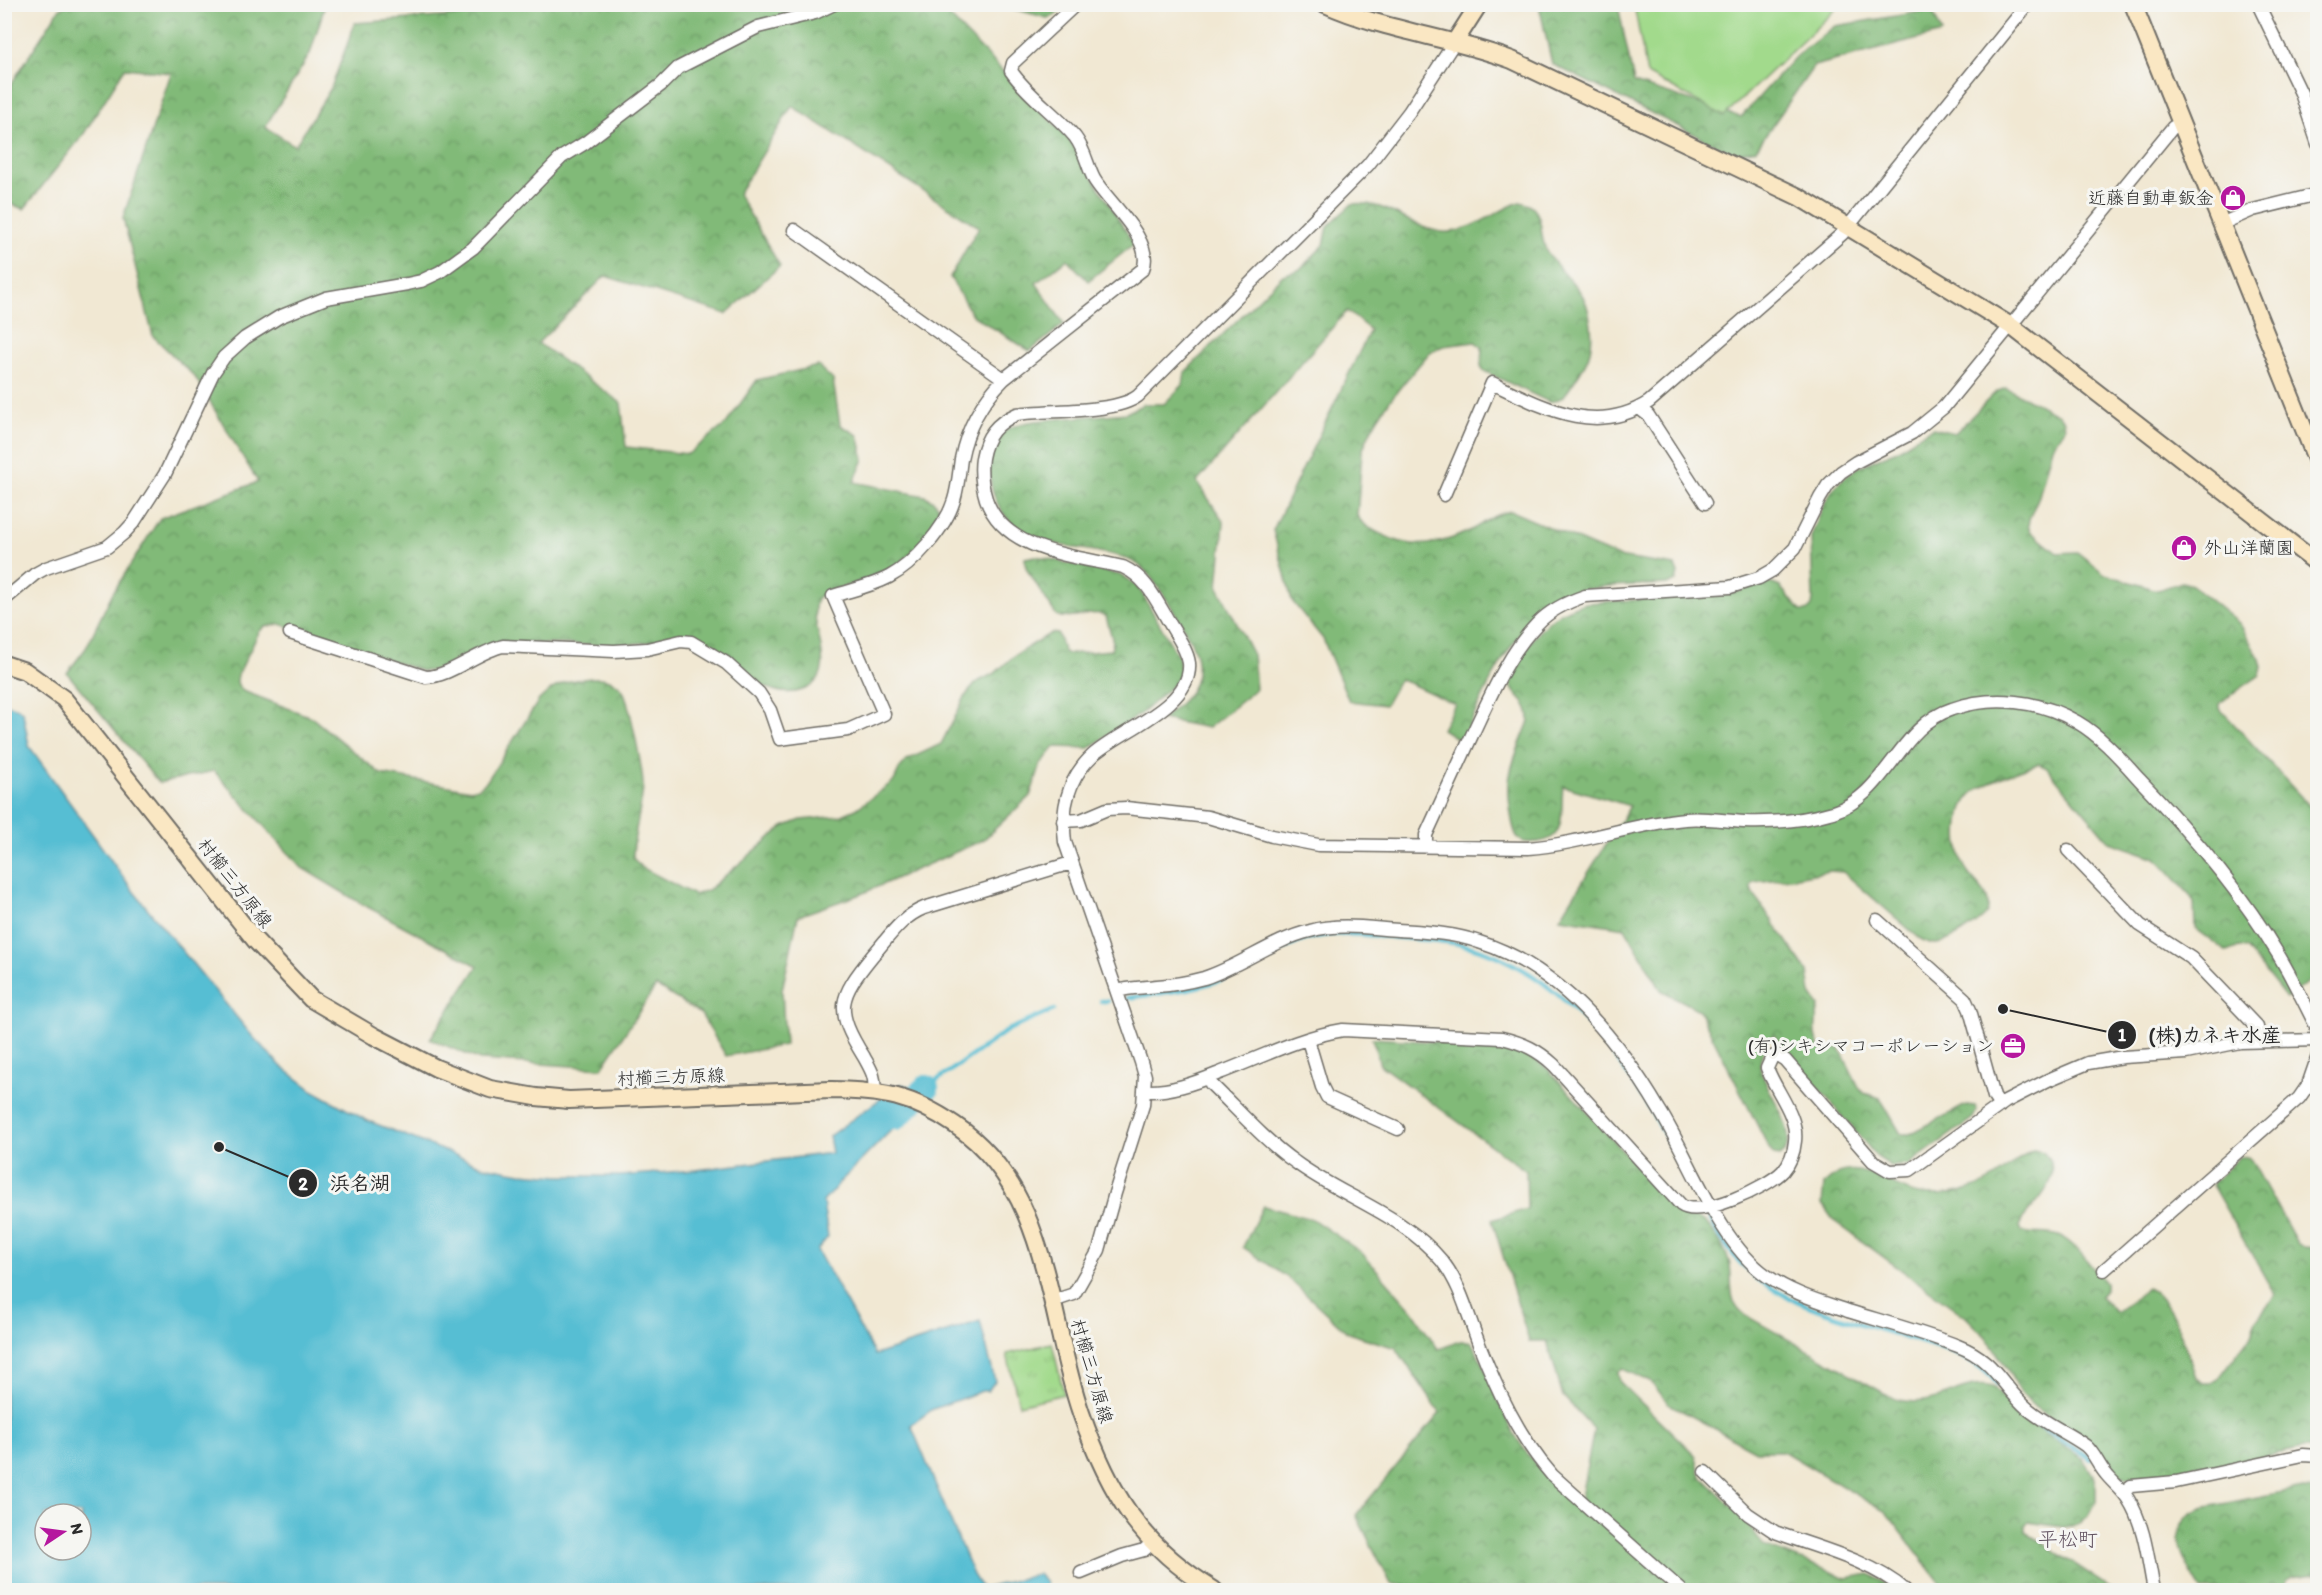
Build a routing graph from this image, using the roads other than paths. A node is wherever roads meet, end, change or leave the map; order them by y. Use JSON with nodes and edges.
{"nodes":[{"id":1,"x":834,"y":4,"type":"edge"},
{"id":2,"x":1076,"y":4,"type":"edge"},
{"id":3,"x":1325,"y":4,"type":"edge"},
{"id":4,"x":1479,"y":4,"type":"edge"},
{"id":5,"x":2028,"y":4,"type":"edge"},
{"id":6,"x":2133,"y":4,"type":"edge"},
{"id":7,"x":2258,"y":4,"type":"edge"},
{"id":8,"x":1454,"y":43,"type":"junction"},
{"id":9,"x":2181,"y":124,"type":"junction"},
{"id":10,"x":2318,"y":144,"type":"edge"},
{"id":11,"x":2318,"y":194,"type":"edge"},
{"id":12,"x":2221,"y":224,"type":"junction"},
{"id":13,"x":1848,"y":227,"type":"junction"},
{"id":14,"x":794,"y":230,"type":"dead end"},
{"id":15,"x":2011,"y":326,"type":"junction"},
{"id":16,"x":1004,"y":379,"type":"junction"},
{"id":17,"x":1639,"y":408,"type":"junction"},
{"id":18,"x":976,"y":415,"type":"junction"},
{"id":19,"x":996,"y":426,"type":"junction"},
{"id":20,"x":2318,"y":464,"type":"edge"},
{"id":21,"x":1443,"y":495,"type":"dead end"},
{"id":22,"x":1705,"y":503,"type":"dead end"},
{"id":23,"x":2318,"y":564,"type":"edge"},
{"id":24,"x":4,"y":600,"type":"edge"},
{"id":25,"x":290,"y":633,"type":"dead end"},
{"id":26,"x":4,"y":664,"type":"edge"},
{"id":27,"x":1063,"y":821,"type":"junction"},
{"id":28,"x":1426,"y":847,"type":"junction"},
{"id":29,"x":2068,"y":850,"type":"dead end"},
{"id":30,"x":1071,"y":863,"type":"junction"},
{"id":31,"x":1876,"y":921,"type":"dead end"},
{"id":32,"x":1116,"y":991,"type":"junction"},
{"id":33,"x":2318,"y":1030,"type":"edge"},
{"id":34,"x":1308,"y":1040,"type":"junction"},
{"id":35,"x":2259,"y":1040,"type":"junction"},
{"id":36,"x":2318,"y":1040,"type":"edge"},
{"id":37,"x":2318,"y":1056,"type":"edge"},
{"id":38,"x":1209,"y":1077,"type":"junction"},
{"id":39,"x":874,"y":1091,"type":"junction"},
{"id":40,"x":1146,"y":1091,"type":"junction"},
{"id":41,"x":2000,"y":1106,"type":"junction"},
{"id":42,"x":1398,"y":1130,"type":"dead end"},
{"id":43,"x":1713,"y":1208,"type":"junction"},
{"id":44,"x":2104,"y":1270,"type":"dead end"},
{"id":45,"x":1053,"y":1301,"type":"junction"},
{"id":46,"x":2318,"y":1456,"type":"edge"},
{"id":47,"x":1705,"y":1472,"type":"dead end"},
{"id":48,"x":2123,"y":1492,"type":"junction"},
{"id":49,"x":1152,"y":1543,"type":"junction"},
{"id":50,"x":1081,"y":1573,"type":"dead end"},
{"id":51,"x":1214,"y":1590,"type":"edge"},
{"id":52,"x":1681,"y":1590,"type":"edge"},
{"id":53,"x":1905,"y":1590,"type":"edge"},
{"id":54,"x":2154,"y":1590,"type":"edge"}],
"edges":[{"from":1,"to":24,"type":"street"},
{"from":2,"to":16,"type":"street"},
{"from":3,"to":8,"type":"street"},
{"from":4,"to":8,"type":"street"},
{"from":5,"to":13,"type":"street"},
{"from":6,"to":9,"type":"street"},
{"from":7,"to":10,"type":"street"},
{"from":8,"to":13,"type":"street"},
{"from":8,"to":19,"type":"street"},
{"from":9,"to":12,"type":"street"},
{"from":9,"to":15,"type":"street"},
{"from":11,"to":12,"type":"street"},
{"from":12,"to":20,"type":"street"},
{"from":13,"to":15,"type":"street"},
{"from":13,"to":17,"type":"street"},
{"from":14,"to":16,"type":"street"},
{"from":15,"to":23,"type":"street"},
{"from":15,"to":28,"type":"street"},
{"from":16,"to":18,"type":"street"},
{"from":17,"to":21,"type":"street"},
{"from":17,"to":22,"type":"street"},
{"from":18,"to":19,"type":"street"},
{"from":18,"to":25,"type":"street"},
{"from":19,"to":27,"type":"street"},
{"from":26,"to":39,"type":"street","name":"村櫛三方原線"},
{"from":27,"to":28,"type":"street"},
{"from":27,"to":30,"type":"street"},
{"from":28,"to":33,"type":"street"},
{"from":29,"to":35,"type":"street"},
{"from":30,"to":32,"type":"street"},
{"from":30,"to":39,"type":"street"},
{"from":31,"to":41,"type":"street"},
{"from":32,"to":40,"type":"street"},
{"from":32,"to":43,"type":"street"},
{"from":34,"to":38,"type":"street"},
{"from":34,"to":42,"type":"street"},
{"from":34,"to":43,"type":"street"},
{"from":35,"to":36,"type":"street"},
{"from":35,"to":41,"type":"street"},
{"from":37,"to":44,"type":"street"},
{"from":38,"to":40,"type":"street"},
{"from":38,"to":52,"type":"street"},
{"from":39,"to":45,"type":"street","name":"村櫛三方原線"},
{"from":40,"to":45,"type":"street"},
{"from":41,"to":43,"type":"street"},
{"from":43,"to":48,"type":"street"},
{"from":45,"to":49,"type":"street","name":"村櫛三方原線"},
{"from":46,"to":48,"type":"street"},
{"from":47,"to":53,"type":"street"},
{"from":48,"to":54,"type":"street"},
{"from":49,"to":50,"type":"street"},
{"from":49,"to":51,"type":"street","name":"村櫛三方原線"}]}
